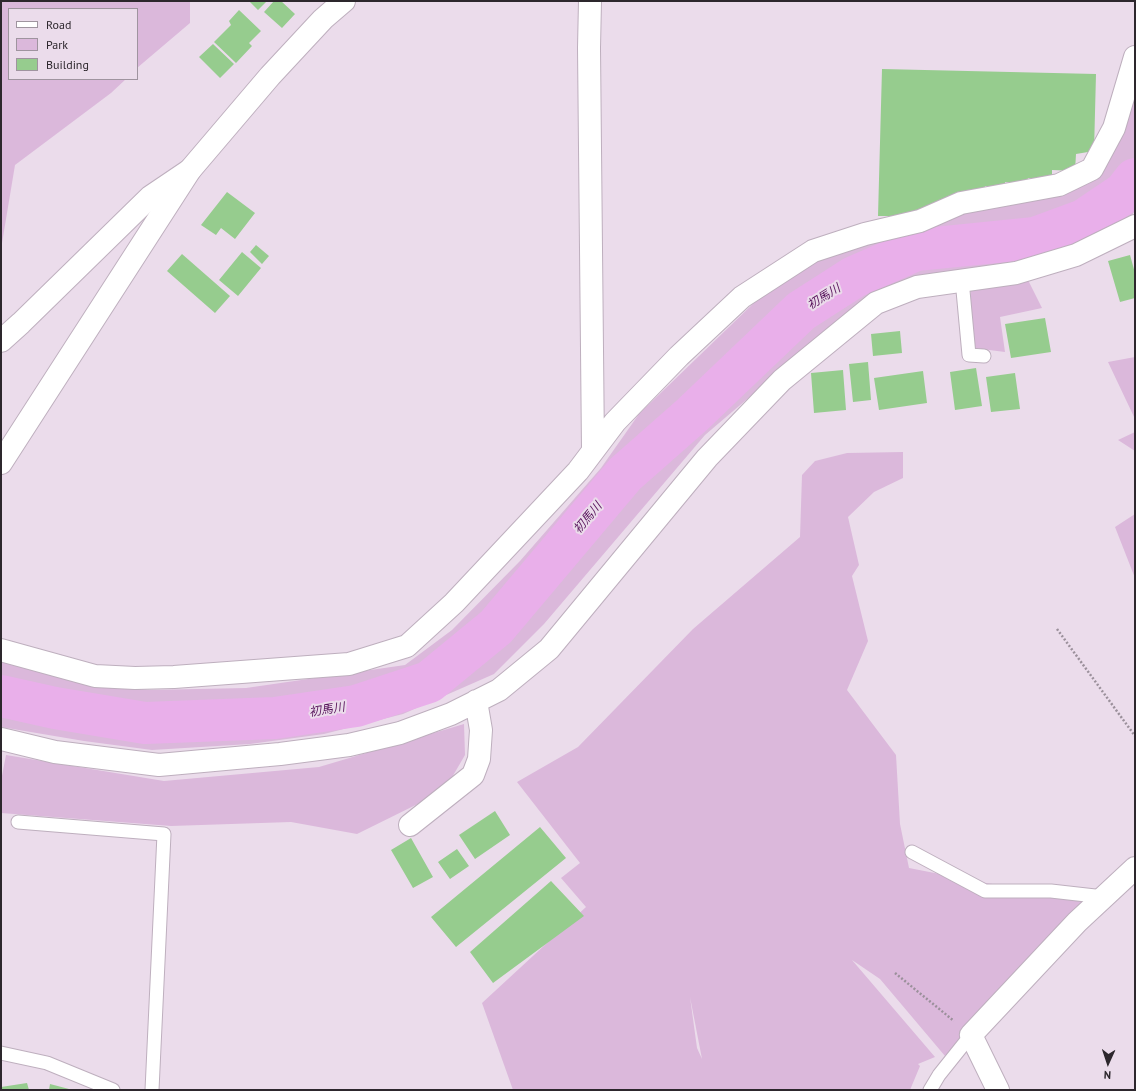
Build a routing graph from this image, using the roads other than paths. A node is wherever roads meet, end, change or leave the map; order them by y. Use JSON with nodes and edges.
{"nodes":[{"id":1,"x":344,"y":1,"type":"edge"},
{"id":2,"x":590,"y":1,"type":"edge"},
{"id":3,"x":1135,"y":57,"type":"edge"},
{"id":4,"x":190,"y":170,"type":"junction"},
{"id":5,"x":1135,"y":226,"type":"edge"},
{"id":6,"x":962,"y":280,"type":"junction"},
{"id":7,"x":1,"y":341,"type":"edge"},
{"id":8,"x":984,"y":356,"type":"dead end"},
{"id":9,"x":593,"y":450,"type":"junction"},
{"id":10,"x":1,"y":463,"type":"edge"},
{"id":11,"x":1,"y":650,"type":"edge"},
{"id":12,"x":476,"y":701,"type":"junction"},
{"id":13,"x":1,"y":739,"type":"edge"},
{"id":14,"x":18,"y":822,"type":"dead end"},
{"id":15,"x":410,"y":825,"type":"dead end"},
{"id":16,"x":912,"y":852,"type":"dead end"},
{"id":17,"x":1135,"y":868,"type":"edge"},
{"id":18,"x":1104,"y":897,"type":"junction"},
{"id":19,"x":971,"y":1035,"type":"junction"},
{"id":20,"x":1,"y":1053,"type":"edge"},
{"id":21,"x":113,"y":1090,"type":"edge"},
{"id":22,"x":152,"y":1090,"type":"edge"},
{"id":23,"x":930,"y":1090,"type":"edge"},
{"id":24,"x":998,"y":1090,"type":"edge"}],
"edges":[{"from":1,"to":4,"type":"street"},
{"from":2,"to":9,"type":"street"},
{"from":3,"to":9,"type":"street"},
{"from":4,"to":7,"type":"street"},
{"from":4,"to":10,"type":"street"},
{"from":5,"to":6,"type":"street"},
{"from":6,"to":8,"type":"lane"},
{"from":6,"to":12,"type":"street"},
{"from":9,"to":11,"type":"street"},
{"from":12,"to":13,"type":"street"},
{"from":12,"to":15,"type":"street"},
{"from":14,"to":22,"type":"lane"},
{"from":16,"to":18,"type":"lane"},
{"from":17,"to":18,"type":"street"},
{"from":18,"to":19,"type":"street"},
{"from":19,"to":23,"type":"lane"},
{"from":19,"to":24,"type":"street"},
{"from":20,"to":21,"type":"lane"}]}
